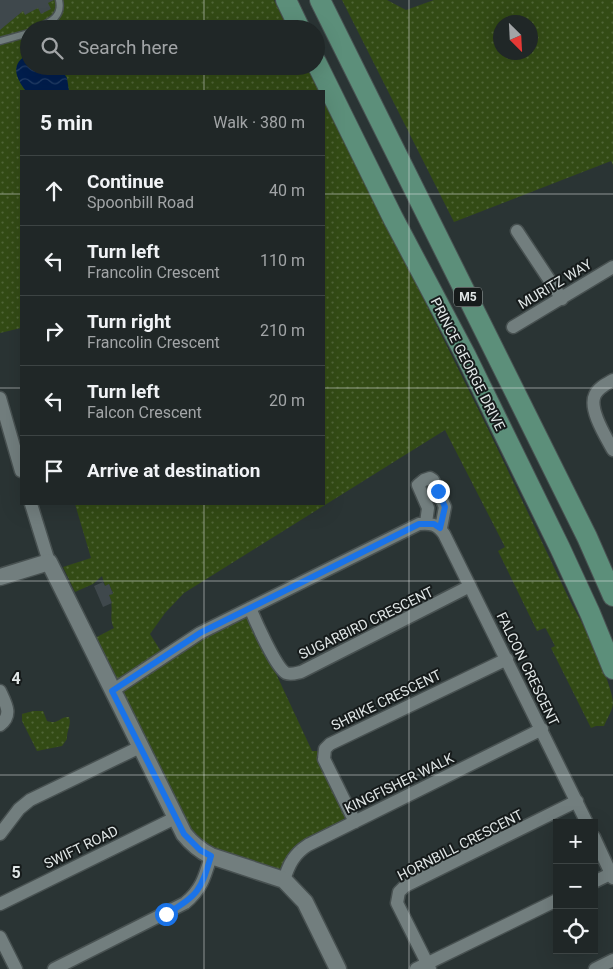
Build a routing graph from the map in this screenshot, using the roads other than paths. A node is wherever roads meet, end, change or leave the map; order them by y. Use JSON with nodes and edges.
{"nodes":[{"id":1,"x":59,"y":0,"type":"edge"},
{"id":2,"x":286,"y":0,"type":"edge"},
{"id":3,"x":320,"y":0,"type":"edge"},
{"id":4,"x":52,"y":20,"type":"edge"},
{"id":5,"x":296,"y":20,"type":"edge"},
{"id":6,"x":20,"y":35,"type":"edge"},
{"id":7,"x":0,"y":41,"type":"edge"},
{"id":8,"x":322,"y":75,"type":"edge"},
{"id":9,"x":517,"y":231,"type":"dead end"},
{"id":10,"x":613,"y":267,"type":"edge"},
{"id":11,"x":562,"y":299,"type":"junction"},
{"id":12,"x":513,"y":327,"type":"dead end"},
{"id":13,"x":613,"y":380,"type":"edge"},
{"id":14,"x":0,"y":401,"type":"edge"},
{"id":15,"x":613,"y":450,"type":"edge"},
{"id":16,"x":20,"y":469,"type":"edge"},
{"id":17,"x":31,"y":505,"type":"edge"},
{"id":18,"x":426,"y":523,"type":"junction"},
{"id":19,"x":440,"y":528,"type":"junction"},
{"id":20,"x":49,"y":562,"type":"junction"},
{"id":21,"x":0,"y":577,"type":"edge"},
{"id":22,"x":470,"y":586,"type":"junction"},
{"id":23,"x":613,"y":596,"type":"edge"},
{"id":24,"x":250,"y":608,"type":"junction"},
{"id":25,"x":507,"y":659,"type":"junction"},
{"id":26,"x":613,"y":669,"type":"edge"},
{"id":27,"x":0,"y":691,"type":"edge"},
{"id":28,"x":112,"y":691,"type":"junction"},
{"id":29,"x":0,"y":725,"type":"edge"},
{"id":30,"x":542,"y":729,"type":"junction"},
{"id":31,"x":140,"y":746,"type":"junction"},
{"id":32,"x":577,"y":802,"type":"junction"},
{"id":33,"x":175,"y":818,"type":"junction"},
{"id":34,"x":585,"y":819,"type":"edge"},
{"id":35,"x":355,"y":822,"type":"junction"},
{"id":36,"x":0,"y":834,"type":"edge"},
{"id":37,"x":598,"y":846,"type":"edge"},
{"id":38,"x":211,"y":856,"type":"junction"},
{"id":39,"x":612,"y":876,"type":"edge"},
{"id":40,"x":284,"y":880,"type":"junction"},
{"id":41,"x":598,"y":881,"type":"edge"},
{"id":42,"x":553,"y":902,"type":"edge"},
{"id":43,"x":0,"y":904,"type":"edge"},
{"id":44,"x":0,"y":936,"type":"edge"},
{"id":45,"x":613,"y":960,"type":"edge"},
{"id":46,"x":424,"y":967,"type":"edge"},
{"id":47,"x":16,"y":969,"type":"edge"},
{"id":48,"x":54,"y":969,"type":"edge"},
{"id":49,"x":338,"y":969,"type":"edge"},
{"id":50,"x":595,"y":969,"type":"edge"}],
"edges":[{"from":1,"to":4,"type":"lane"},
{"from":2,"to":5,"type":"main road"},
{"from":3,"to":23,"type":"main road","name":"PRINCE GEORGE DRIVE","number":"M5"},
{"from":6,"to":7,"type":"lane"},
{"from":8,"to":26,"type":"main road","name":"PRINCE GEORGE DRIVE","number":"M5"},
{"from":9,"to":11,"type":"street"},
{"from":10,"to":11,"type":"street","name":"MURITZ WAY"},
{"from":11,"to":12,"type":"street","name":"MURITZ WAY"},
{"from":13,"to":15,"type":"street"},
{"from":14,"to":16,"type":"street"},
{"from":17,"to":20,"type":"street"},
{"from":18,"to":19,"type":"street"},
{"from":18,"to":19,"type":"street"},
{"from":18,"to":24,"type":"street"},
{"from":19,"to":22,"type":"street","name":"FALCON CRESCENT"},
{"from":20,"to":21,"type":"street"},
{"from":20,"to":28,"type":"street"},
{"from":22,"to":24,"type":"street","name":"SUGARBIRD CRESCENT"},
{"from":22,"to":25,"type":"street","name":"FALCON CRESCENT"},
{"from":24,"to":28,"type":"street"},
{"from":25,"to":30,"type":"street","name":"FALCON CRESCENT"},
{"from":25,"to":35,"type":"street","name":"SHRIKE CRESCENT"},
{"from":27,"to":29,"type":"street"},
{"from":28,"to":31,"type":"street"},
{"from":30,"to":32,"type":"street","name":"FALCON CRESCENT"},
{"from":30,"to":35,"type":"street","name":"KINGFISHER WALK"},
{"from":31,"to":33,"type":"street"},
{"from":31,"to":36,"type":"street"},
{"from":32,"to":34,"type":"street","name":"FALCON CRESCENT"},
{"from":32,"to":46,"type":"street","name":"HORNBILL CRESCENT"},
{"from":33,"to":38,"type":"street"},
{"from":33,"to":43,"type":"street","name":"SWIFT ROAD"},
{"from":35,"to":40,"type":"street","name":"KINGFISHER WALK"},
{"from":37,"to":39,"type":"street"},
{"from":38,"to":40,"type":"street"},
{"from":38,"to":48,"type":"street"},
{"from":39,"to":41,"type":"street"},
{"from":40,"to":49,"type":"street"},
{"from":42,"to":46,"type":"street"},
{"from":44,"to":47,"type":"street"},
{"from":45,"to":50,"type":"street"}]}
